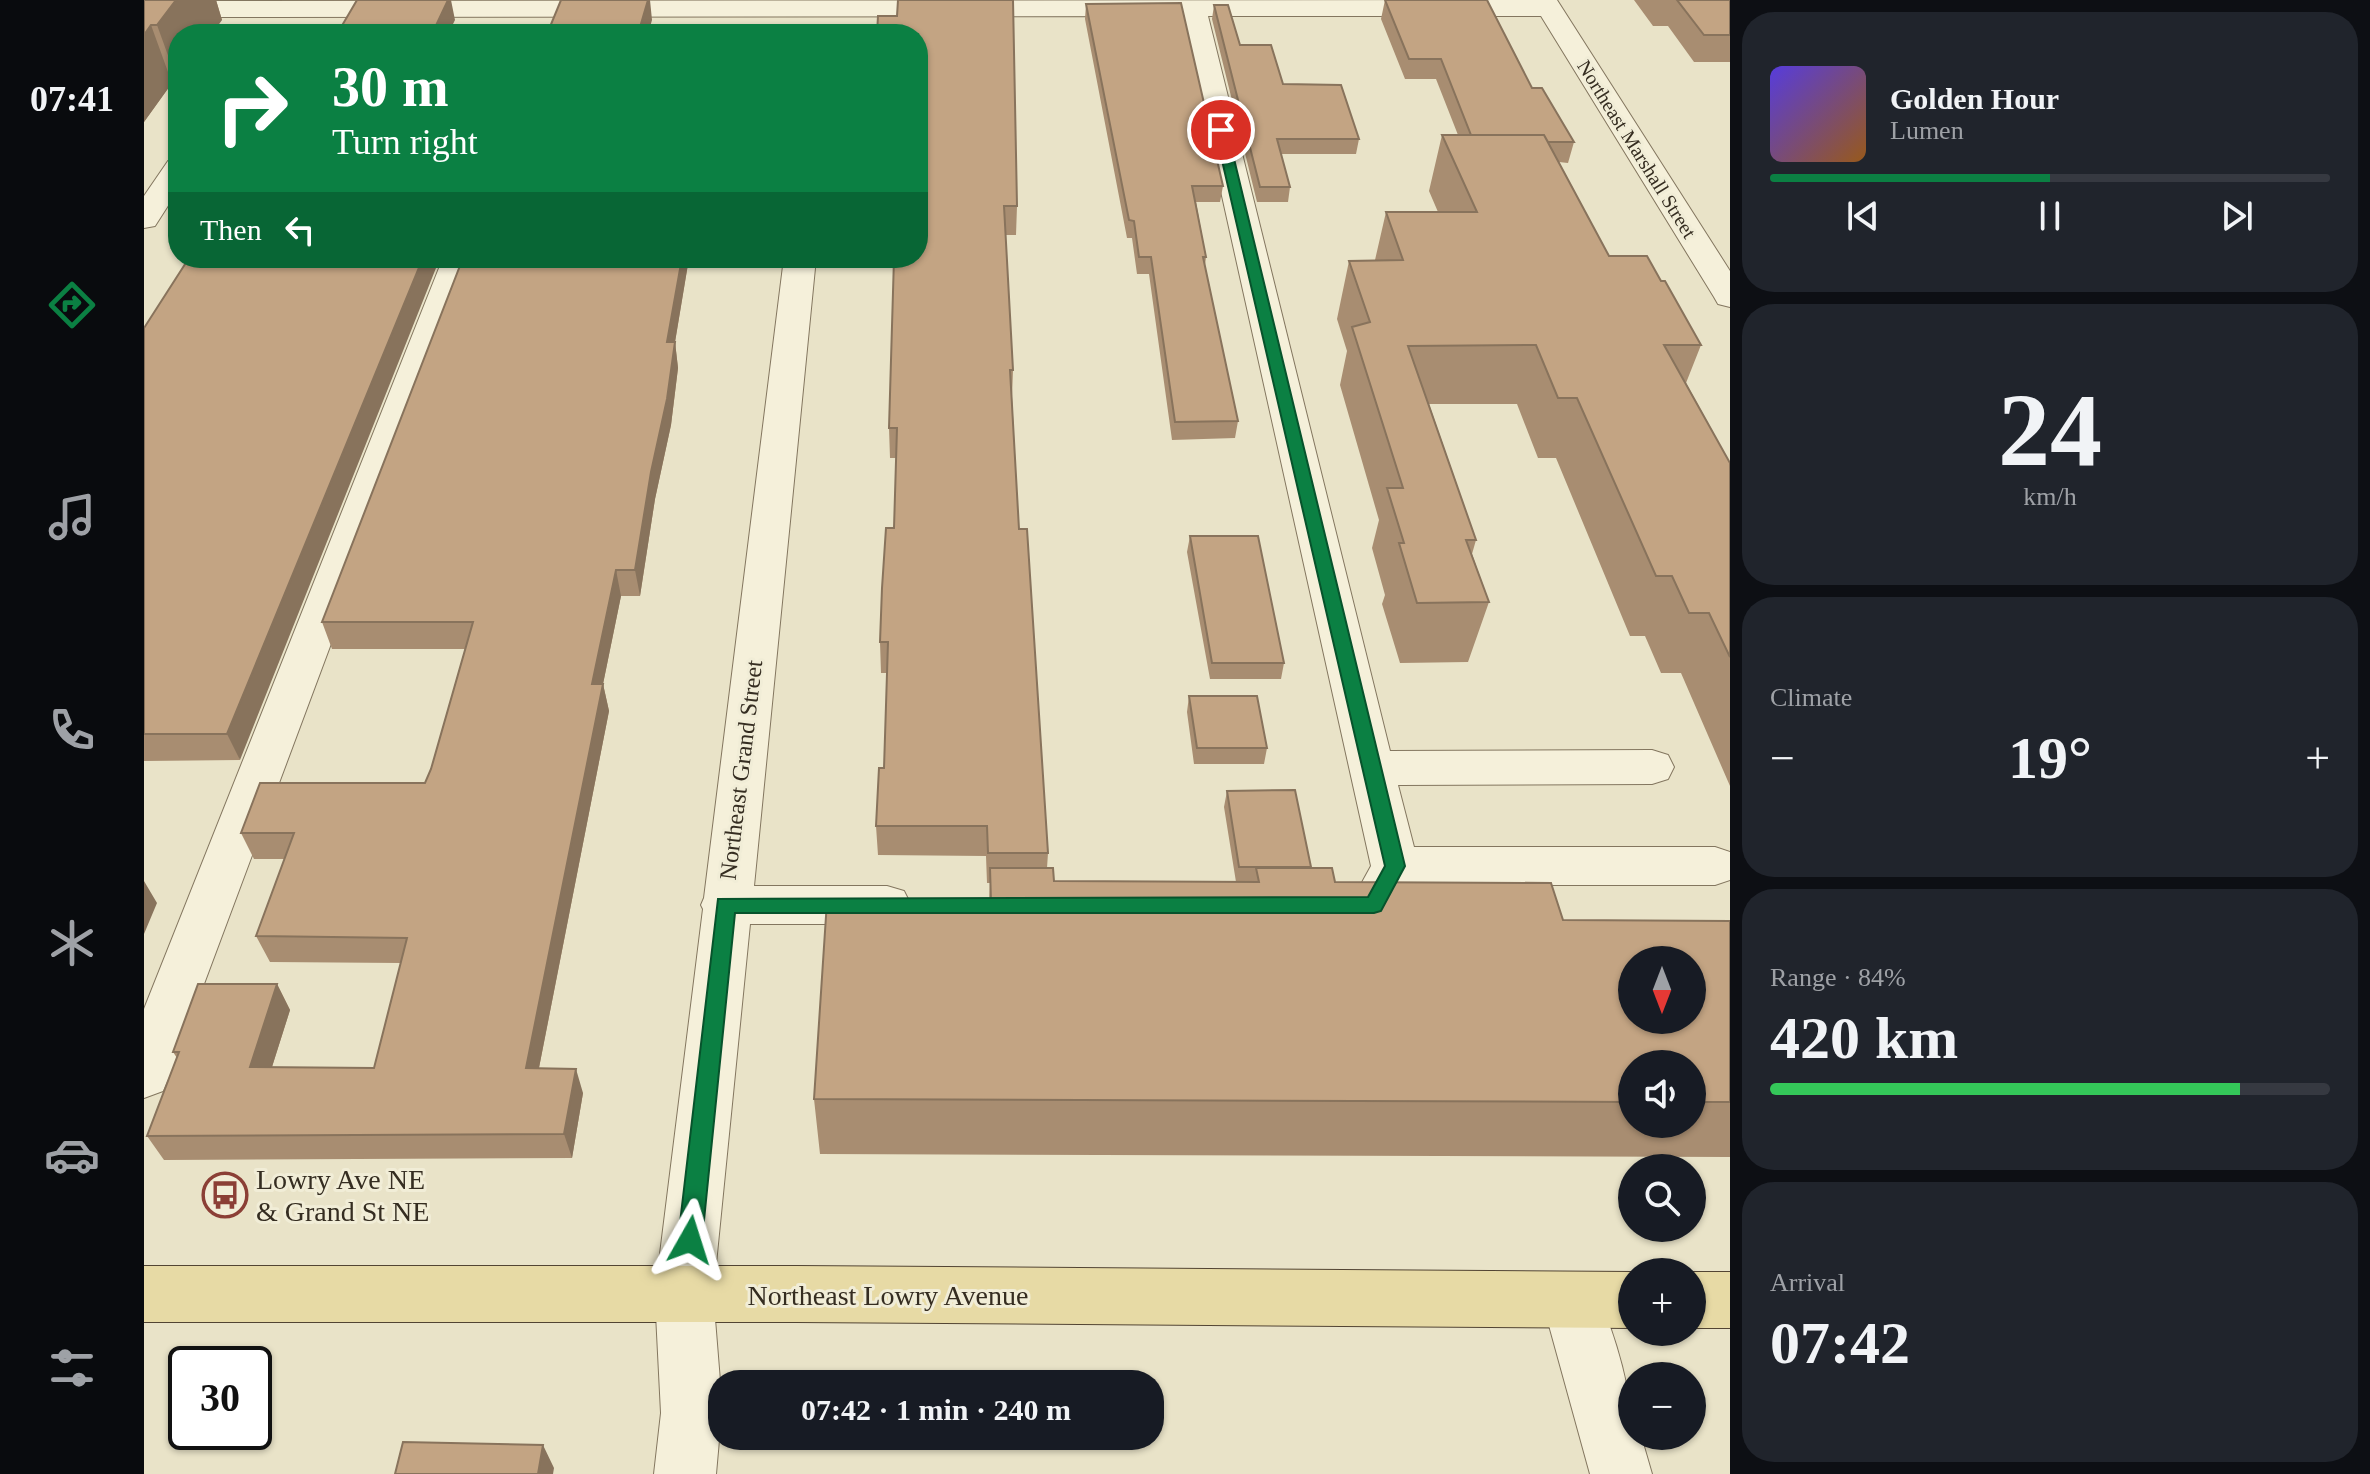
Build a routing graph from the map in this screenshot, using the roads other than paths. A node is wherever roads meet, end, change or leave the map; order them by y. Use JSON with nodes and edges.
{"nodes":[{"id":1,"x":1547,"y":4,"type":"edge"},
{"id":2,"x":284,"y":5,"type":"edge"},
{"id":3,"x":1235,"y":5,"type":"edge"},
{"id":4,"x":144,"y":9,"type":"edge"},
{"id":5,"x":1193,"y":9,"type":"junction"},
{"id":6,"x":553,"y":15,"type":"edge"},
{"id":7,"x":828,"y":15,"type":"edge"},
{"id":8,"x":272,"y":24,"type":"edge"},
{"id":9,"x":168,"y":182,"type":"edge"},
{"id":10,"x":144,"y":219,"type":"edge"},
{"id":11,"x":455,"y":268,"type":"edge"},
{"id":12,"x":799,"y":268,"type":"edge"},
{"id":13,"x":1730,"y":297,"type":"edge"},
{"id":14,"x":1652,"y":767,"type":"dead end"},
{"id":15,"x":1372,"y":768,"type":"junction"},
{"id":16,"x":1395,"y":866,"type":"junction"},
{"id":17,"x":1715,"y":866,"type":"dead end"},
{"id":18,"x":725,"y":905,"type":"junction"},
{"id":19,"x":933,"y":905,"type":"edge"},
{"id":20,"x":1295,"y":905,"type":"edge"},
{"id":21,"x":144,"y":1075,"type":"edge"},
{"id":22,"x":144,"y":1294,"type":"edge"},
{"id":23,"x":684,"y":1294,"type":"junction"},
{"id":24,"x":1571,"y":1300,"type":"junction"},
{"id":25,"x":1618,"y":1300,"type":"edge"},
{"id":26,"x":1706,"y":1300,"type":"edge"},
{"id":27,"x":1730,"y":1300,"type":"edge"},
{"id":28,"x":685,"y":1474,"type":"edge"},
{"id":29,"x":1621,"y":1474,"type":"edge"}],
"edges":[{"from":1,"to":3,"type":"street"},
{"from":1,"to":13,"type":"street","name":"Northeast Marshall Street"},
{"from":2,"to":4,"type":"street"},
{"from":2,"to":6,"type":"street"},
{"from":2,"to":8,"type":"street"},
{"from":3,"to":5,"type":"street"},
{"from":5,"to":7,"type":"street"},
{"from":5,"to":15,"type":"street"},
{"from":6,"to":7,"type":"street"},
{"from":9,"to":10,"type":"street"},
{"from":11,"to":21,"type":"street"},
{"from":12,"to":18,"type":"street","name":"Northeast Grand Street"},
{"from":14,"to":15,"type":"street"},
{"from":15,"to":16,"type":"street"},
{"from":16,"to":17,"type":"street"},
{"from":16,"to":20,"type":"street"},
{"from":18,"to":19,"type":"street"},
{"from":18,"to":23,"type":"street","name":"Northeast Grand Street"},
{"from":22,"to":23,"type":"main road","name":"Northeast Lowry Avenue"},
{"from":23,"to":24,"type":"main road","name":"Northeast Lowry Avenue"},
{"from":23,"to":28,"type":"street","name":"Northeast Grand Street"},
{"from":24,"to":25,"type":"main road","name":"Northeast Lowry Avenue"},
{"from":24,"to":29,"type":"street"},
{"from":26,"to":27,"type":"main road"}]}
